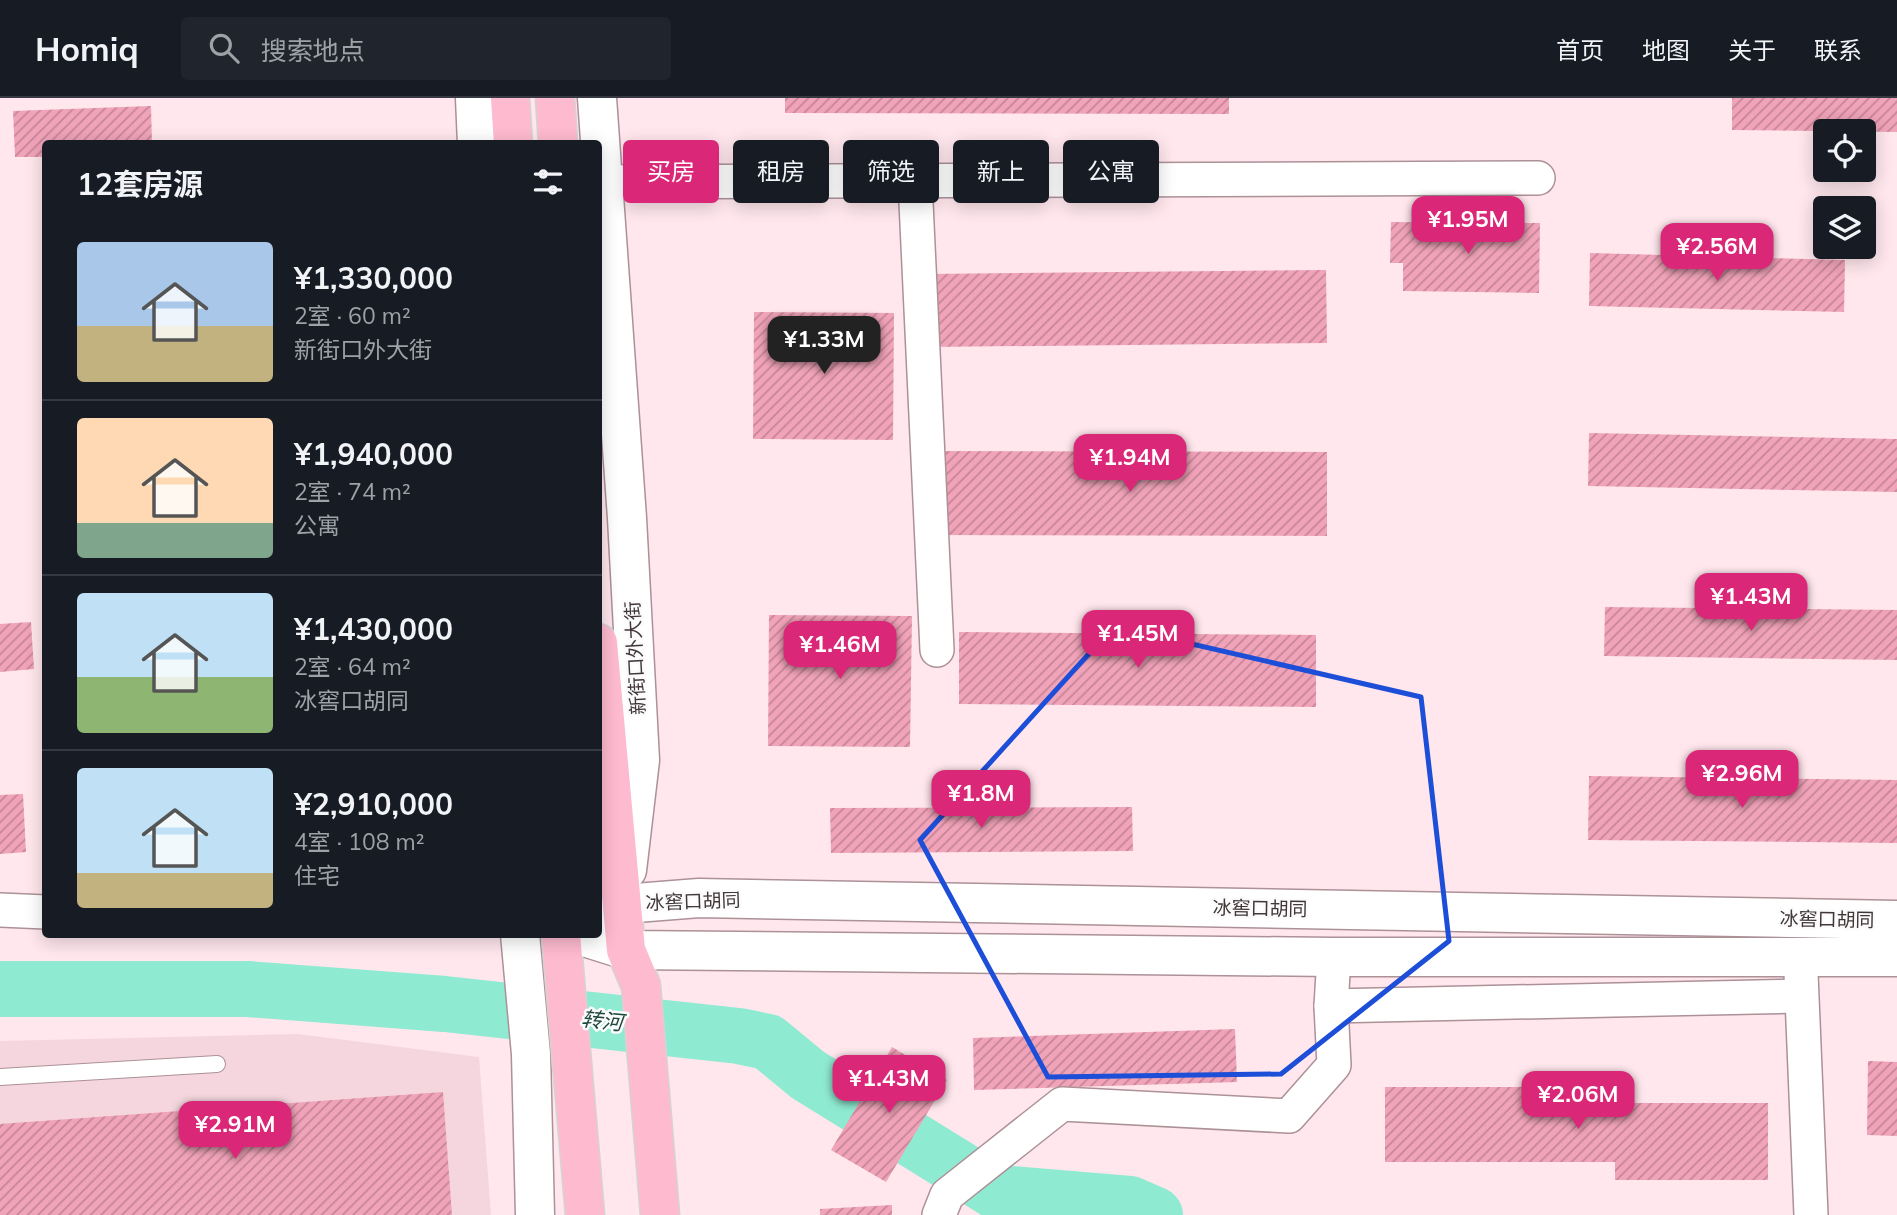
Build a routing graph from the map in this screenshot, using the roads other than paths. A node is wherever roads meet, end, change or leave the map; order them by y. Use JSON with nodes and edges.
{"nodes":[{"id":1,"x":475,"y":98,"type":"edge"},
{"id":2,"x":510,"y":98,"type":"edge"},
{"id":3,"x":555,"y":98,"type":"edge"},
{"id":4,"x":597,"y":98,"type":"edge"},
{"id":5,"x":477,"y":140,"type":"edge"},
{"id":6,"x":513,"y":140,"type":"edge"},
{"id":7,"x":558,"y":140,"type":"edge"},
{"id":8,"x":599,"y":140,"type":"edge"},
{"id":9,"x":1538,"y":178,"type":"dead end"},
{"id":10,"x":602,"y":181,"type":"edge"},
{"id":11,"x":843,"y":181,"type":"edge"},
{"id":12,"x":939,"y":181,"type":"edge"},
{"id":13,"x":916,"y":203,"type":"edge"},
{"id":14,"x":602,"y":205,"type":"edge"},
{"id":15,"x":937,"y":650,"type":"dead end"},
{"id":16,"x":602,"y":725,"type":"edge"},
{"id":17,"x":611,"y":909,"type":"edge"},
{"id":18,"x":0,"y":910,"type":"edge"},
{"id":19,"x":42,"y":912,"type":"edge"},
{"id":20,"x":1897,"y":920,"type":"edge"},
{"id":21,"x":520,"y":938,"type":"edge"},
{"id":22,"x":561,"y":938,"type":"edge"},
{"id":23,"x":588,"y":938,"type":"edge"},
{"id":24,"x":626,"y":950,"type":"junction"},
{"id":25,"x":1334,"y":957,"type":"junction"},
{"id":26,"x":1801,"y":957,"type":"junction"},
{"id":27,"x":1897,"y":957,"type":"edge"},
{"id":28,"x":1800,"y":996,"type":"junction"},
{"id":29,"x":1331,"y":1006,"type":"junction"},
{"id":30,"x":217,"y":1064,"type":"dead end"},
{"id":31,"x":0,"y":1077,"type":"edge"},
{"id":32,"x":943,"y":1205,"type":"edge"},
{"id":33,"x":535,"y":1215,"type":"edge"},
{"id":34,"x":585,"y":1215,"type":"edge"},
{"id":35,"x":660,"y":1215,"type":"edge"},
{"id":36,"x":1811,"y":1215,"type":"edge"}],
"edges":[{"from":1,"to":5,"type":"street"},
{"from":2,"to":6,"type":"main road"},
{"from":3,"to":7,"type":"main road"},
{"from":4,"to":8,"type":"street","name":"新街口外大街"},
{"from":9,"to":12,"type":"street"},
{"from":10,"to":11,"type":"street"},
{"from":13,"to":15,"type":"street"},
{"from":14,"to":17,"type":"street","name":"新街口外大街"},
{"from":16,"to":17,"type":"main road"},
{"from":17,"to":20,"type":"street","name":"冰窖口胡同"},
{"from":17,"to":24,"type":"main road","name":"新街口外大街"},
{"from":18,"to":19,"type":"street"},
{"from":21,"to":33,"type":"street"},
{"from":22,"to":34,"type":"main road"},
{"from":23,"to":24,"type":"street","name":"冰窖口胡同"},
{"from":24,"to":25,"type":"street","name":"冰窖口胡同"},
{"from":24,"to":35,"type":"main road","name":"新街口外大街"},
{"from":25,"to":26,"type":"street","name":"冰窖口胡同"},
{"from":25,"to":29,"type":"street"},
{"from":26,"to":27,"type":"street","name":"冰窖口胡同"},
{"from":26,"to":28,"type":"street"},
{"from":28,"to":29,"type":"street"},
{"from":28,"to":36,"type":"street"},
{"from":29,"to":32,"type":"street"},
{"from":30,"to":31,"type":"lane"}]}
